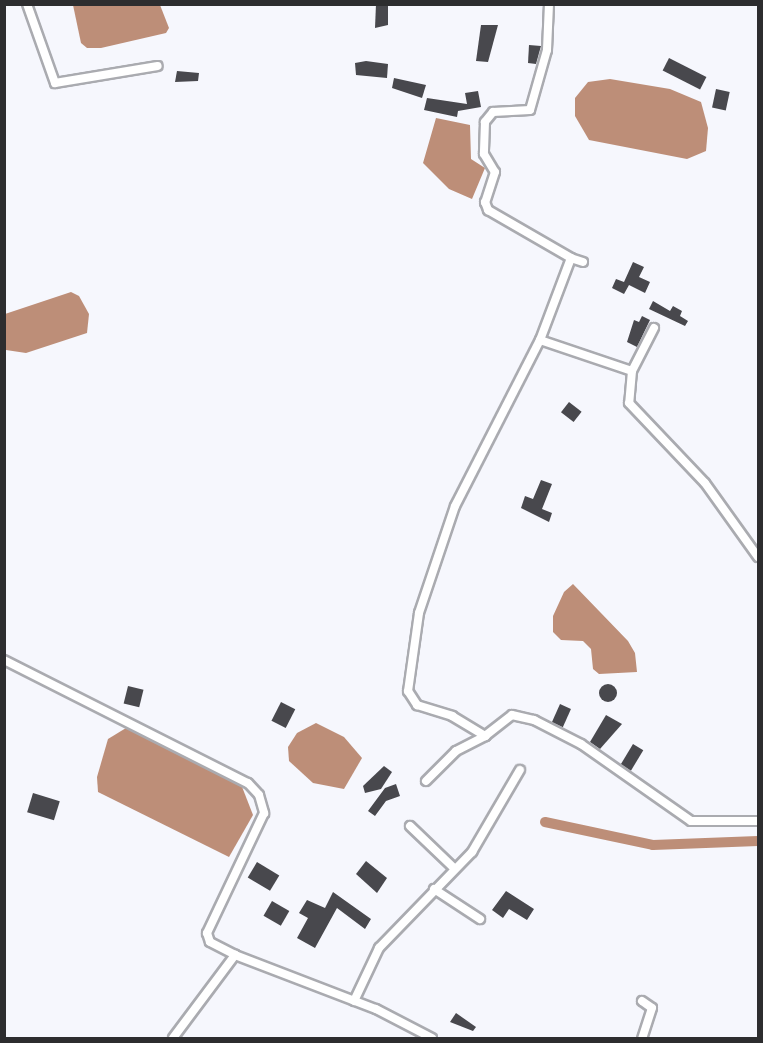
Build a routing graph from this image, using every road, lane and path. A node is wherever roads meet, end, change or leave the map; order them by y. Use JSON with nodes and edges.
{"nodes":[{"id":1,"x":27,"y":4,"type":"edge"},
{"id":2,"x":549,"y":4,"type":"edge"},
{"id":3,"x":158,"y":66,"type":"dead end"},
{"id":4,"x":571,"y":258,"type":"junction"},
{"id":5,"x":583,"y":262,"type":"dead end"},
{"id":6,"x":654,"y":328,"type":"dead end"},
{"id":7,"x":540,"y":340,"type":"junction"},
{"id":8,"x":632,"y":371,"type":"junction"},
{"id":9,"x":759,"y":557,"type":"edge"},
{"id":10,"x":4,"y":660,"type":"edge"},
{"id":11,"x":485,"y":736,"type":"junction"},
{"id":12,"x":520,"y":770,"type":"dead end"},
{"id":13,"x":426,"y":781,"type":"dead end"},
{"id":14,"x":759,"y":821,"type":"edge"},
{"id":15,"x":410,"y":826,"type":"dead end"},
{"id":16,"x":455,"y":869,"type":"junction"},
{"id":17,"x":434,"y":889,"type":"junction"},
{"id":18,"x":480,"y":919,"type":"dead end"},
{"id":19,"x":235,"y":955,"type":"junction"},
{"id":20,"x":642,"y":1000,"type":"dead end"},
{"id":21,"x":354,"y":1001,"type":"junction"},
{"id":22,"x":172,"y":1038,"type":"edge"},
{"id":23,"x":432,"y":1038,"type":"edge"},
{"id":24,"x":642,"y":1038,"type":"edge"}],
"edges":[{"from":1,"to":3,"type":"street"},
{"from":2,"to":4,"type":"street"},
{"from":4,"to":5,"type":"street"},
{"from":4,"to":7,"type":"street"},
{"from":6,"to":8,"type":"street"},
{"from":7,"to":8,"type":"street"},
{"from":7,"to":11,"type":"street"},
{"from":8,"to":9,"type":"street"},
{"from":10,"to":19,"type":"street"},
{"from":11,"to":13,"type":"street"},
{"from":11,"to":14,"type":"street"},
{"from":12,"to":16,"type":"street"},
{"from":15,"to":16,"type":"street"},
{"from":16,"to":17,"type":"street"},
{"from":17,"to":18,"type":"street"},
{"from":17,"to":21,"type":"street"},
{"from":19,"to":21,"type":"street"},
{"from":19,"to":22,"type":"street"},
{"from":20,"to":24,"type":"street"},
{"from":21,"to":23,"type":"street"}]}
